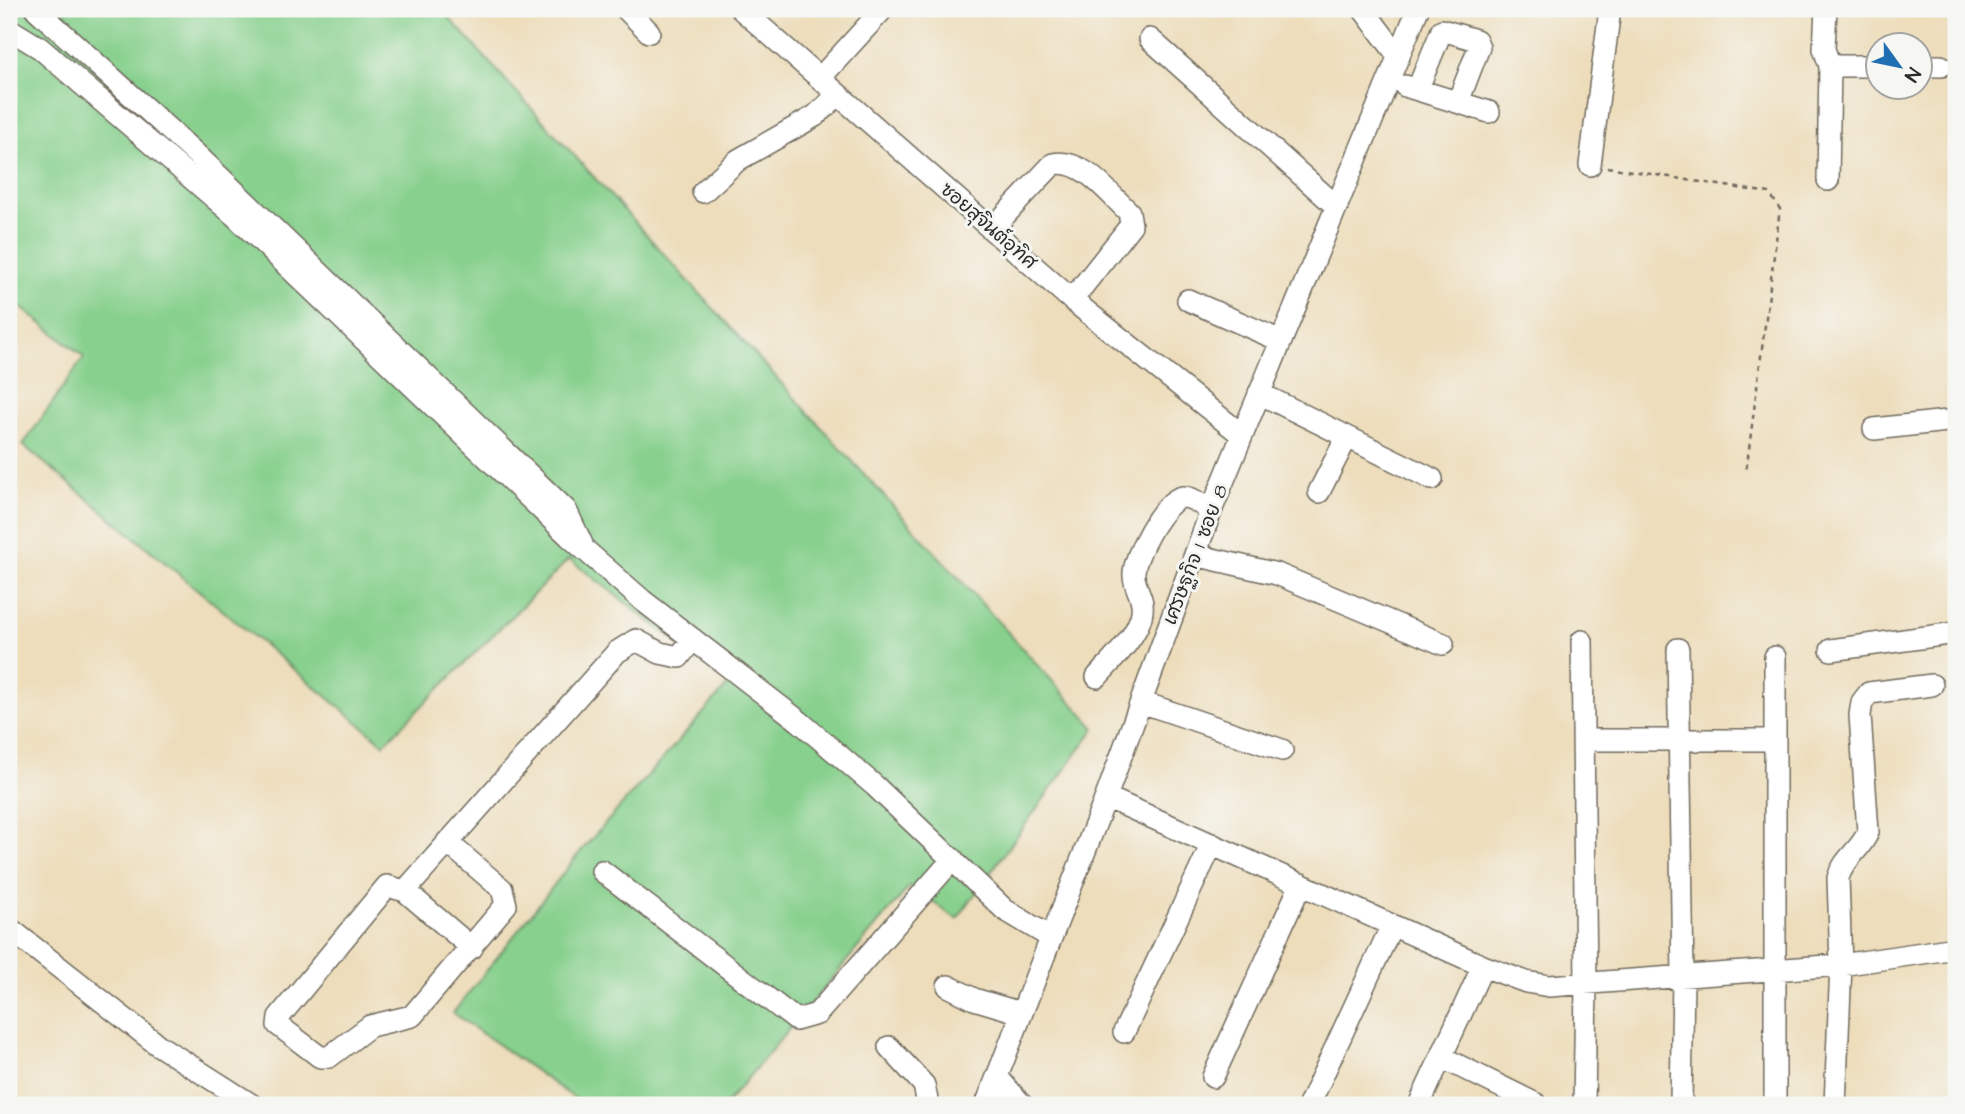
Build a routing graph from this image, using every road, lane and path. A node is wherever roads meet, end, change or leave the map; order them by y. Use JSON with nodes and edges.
{"nodes":[{"id":1,"x":36,"y":9,"type":"edge"},
{"id":2,"x":625,"y":9,"type":"edge"},
{"id":3,"x":741,"y":9,"type":"edge"},
{"id":4,"x":883,"y":9,"type":"edge"},
{"id":5,"x":1363,"y":9,"type":"edge"},
{"id":6,"x":1418,"y":9,"type":"edge"},
{"id":7,"x":1610,"y":9,"type":"edge"},
{"id":8,"x":1826,"y":9,"type":"edge"},
{"id":9,"x":9,"y":29,"type":"edge"},
{"id":10,"x":649,"y":32,"type":"dead end"},
{"id":11,"x":1150,"y":38,"type":"dead end"},
{"id":12,"x":1399,"y":57,"type":"junction"},
{"id":13,"x":1830,"y":66,"type":"junction"},
{"id":14,"x":1864,"y":66,"type":"edge"},
{"id":15,"x":820,"y":78,"type":"junction"},
{"id":16,"x":1390,"y":82,"type":"junction"},
{"id":17,"x":1418,"y":89,"type":"junction"},
{"id":18,"x":838,"y":94,"type":"junction"},
{"id":19,"x":1458,"y":102,"type":"junction"},
{"id":20,"x":1489,"y":112,"type":"dead end"},
{"id":21,"x":1590,"y":165,"type":"joint"},
{"id":22,"x":1828,"y":180,"type":"dead end"},
{"id":23,"x":703,"y":192,"type":"dead end"},
{"id":24,"x":1337,"y":206,"type":"junction"},
{"id":25,"x":992,"y":229,"type":"junction"},
{"id":26,"x":1072,"y":300,"type":"junction"},
{"id":27,"x":1188,"y":300,"type":"dead end"},
{"id":28,"x":1281,"y":341,"type":"junction"},
{"id":29,"x":1259,"y":393,"type":"junction"},
{"id":30,"x":1956,"y":420,"type":"edge"},
{"id":31,"x":1874,"y":429,"type":"dead end"},
{"id":32,"x":1242,"y":435,"type":"junction"},
{"id":33,"x":1347,"y":437,"type":"junction"},
{"id":34,"x":1746,"y":472,"type":"dead end"},
{"id":35,"x":1432,"y":479,"type":"dead end"},
{"id":36,"x":1319,"y":492,"type":"dead end"},
{"id":37,"x":1211,"y":511,"type":"junction"},
{"id":38,"x":583,"y":548,"type":"junction"},
{"id":39,"x":1195,"y":555,"type":"junction"},
{"id":40,"x":1956,"y":633,"type":"edge"},
{"id":41,"x":693,"y":639,"type":"junction"},
{"id":42,"x":1582,"y":641,"type":"dead end"},
{"id":43,"x":1443,"y":644,"type":"dead end"},
{"id":44,"x":1678,"y":649,"type":"dead end"},
{"id":45,"x":1831,"y":650,"type":"dead end"},
{"id":46,"x":1775,"y":657,"type":"dead end"},
{"id":47,"x":1097,"y":677,"type":"dead end"},
{"id":48,"x":1932,"y":685,"type":"dead end"},
{"id":49,"x":1141,"y":702,"type":"junction"},
{"id":50,"x":1678,"y":737,"type":"junction"},
{"id":51,"x":1584,"y":740,"type":"junction"},
{"id":52,"x":1775,"y":740,"type":"junction"},
{"id":53,"x":1282,"y":750,"type":"dead end"},
{"id":54,"x":1106,"y":797,"type":"junction"},
{"id":55,"x":447,"y":842,"type":"junction"},
{"id":56,"x":1212,"y":844,"type":"junction"},
{"id":57,"x":953,"y":859,"type":"junction"},
{"id":58,"x":602,"y":871,"type":"dead end"},
{"id":59,"x":1301,"y":884,"type":"junction"},
{"id":60,"x":405,"y":891,"type":"junction"},
{"id":61,"x":1392,"y":925,"type":"junction"},
{"id":62,"x":9,"y":928,"type":"edge"},
{"id":63,"x":1050,"y":937,"type":"junction"},
{"id":64,"x":472,"y":948,"type":"junction"},
{"id":65,"x":1956,"y":948,"type":"edge"},
{"id":66,"x":1841,"y":965,"type":"junction"},
{"id":67,"x":1483,"y":966,"type":"junction"},
{"id":68,"x":1778,"y":970,"type":"junction"},
{"id":69,"x":1683,"y":977,"type":"junction"},
{"id":70,"x":1586,"y":985,"type":"junction"},
{"id":71,"x":948,"y":986,"type":"dead end"},
{"id":72,"x":1021,"y":1013,"type":"junction"},
{"id":73,"x":1124,"y":1032,"type":"dead end"},
{"id":74,"x":889,"y":1046,"type":"dead end"},
{"id":75,"x":1441,"y":1057,"type":"junction"},
{"id":76,"x":1213,"y":1077,"type":"dead end"},
{"id":77,"x":998,"y":1078,"type":"junction"},
{"id":78,"x":1536,"y":1104,"type":"edge"},
{"id":79,"x":252,"y":1105,"type":"edge"},
{"id":80,"x":928,"y":1105,"type":"edge"},
{"id":81,"x":986,"y":1105,"type":"edge"},
{"id":82,"x":1022,"y":1105,"type":"edge"},
{"id":83,"x":1309,"y":1105,"type":"edge"},
{"id":84,"x":1419,"y":1105,"type":"edge"},
{"id":85,"x":1584,"y":1105,"type":"edge"},
{"id":86,"x":1681,"y":1105,"type":"edge"},
{"id":87,"x":1775,"y":1105,"type":"edge"},
{"id":88,"x":1835,"y":1105,"type":"edge"}],
"edges":[{"from":1,"to":38,"type":"street"},
{"from":2,"to":10,"type":"street"},
{"from":3,"to":15,"type":"street","name":"ซอยสุจินต์อุทิศ"},
{"from":4,"to":15,"type":"street"},
{"from":5,"to":12,"type":"street"},
{"from":6,"to":12,"type":"street","name":"เศรษฐกิจ 1 ซอย 8"},
{"from":7,"to":21,"type":"street"},
{"from":8,"to":13,"type":"street"},
{"from":9,"to":38,"type":"street"},
{"from":11,"to":24,"type":"street"},
{"from":12,"to":16,"type":"street","name":"เศรษฐกิจ 1 ซอย 8"},
{"from":13,"to":14,"type":"street"},
{"from":13,"to":22,"type":"street"},
{"from":15,"to":18,"type":"street","name":"ซอยสุจินต์อุทิศ"},
{"from":16,"to":17,"type":"street"},
{"from":16,"to":24,"type":"street","name":"เศรษฐกิจ 1 ซอย 8"},
{"from":17,"to":19,"type":"street"},
{"from":17,"to":19,"type":"street"},
{"from":18,"to":23,"type":"street"},
{"from":18,"to":25,"type":"street","name":"ซอยสุจินต์อุทิศ"},
{"from":19,"to":20,"type":"street"},
{"from":21,"to":34,"type":"path"},
{"from":24,"to":28,"type":"street","name":"เศรษฐกิจ 1 ซอย 8"},
{"from":25,"to":26,"type":"street","name":"ซอยสุจินต์อุทิศ"},
{"from":25,"to":26,"type":"street"},
{"from":26,"to":32,"type":"street","name":"ซอยสุจินต์อุทิศ"},
{"from":27,"to":28,"type":"street"},
{"from":28,"to":29,"type":"street","name":"เศรษฐกิจ 1 ซอย 8"},
{"from":29,"to":32,"type":"street","name":"เศรษฐกิจ 1 ซอย 8"},
{"from":29,"to":33,"type":"street"},
{"from":30,"to":31,"type":"street"},
{"from":32,"to":37,"type":"street","name":"เศรษฐกิจ 1 ซอย 8"},
{"from":33,"to":35,"type":"street"},
{"from":33,"to":36,"type":"street"},
{"from":37,"to":39,"type":"street","name":"เศรษฐกิจ 1 ซอย 8"},
{"from":37,"to":47,"type":"street"},
{"from":38,"to":41,"type":"street"},
{"from":39,"to":43,"type":"street"},
{"from":39,"to":49,"type":"street","name":"เศรษฐกิจ 1 ซอย 8"},
{"from":40,"to":45,"type":"street"},
{"from":41,"to":55,"type":"street"},
{"from":41,"to":57,"type":"street"},
{"from":42,"to":51,"type":"street"},
{"from":44,"to":50,"type":"street"},
{"from":46,"to":52,"type":"street"},
{"from":48,"to":66,"type":"street"},
{"from":49,"to":53,"type":"street"},
{"from":49,"to":54,"type":"street","name":"เศรษฐกิจ 1 ซอย 8"},
{"from":50,"to":51,"type":"street"},
{"from":50,"to":52,"type":"street"},
{"from":50,"to":69,"type":"street"},
{"from":51,"to":70,"type":"street"},
{"from":52,"to":68,"type":"street"},
{"from":54,"to":56,"type":"street"},
{"from":54,"to":63,"type":"street","name":"เศรษฐกิจ 1 ซอย 8"},
{"from":55,"to":60,"type":"street"},
{"from":55,"to":64,"type":"street"},
{"from":56,"to":59,"type":"street"},
{"from":56,"to":73,"type":"street"},
{"from":57,"to":58,"type":"street"},
{"from":57,"to":63,"type":"street"},
{"from":59,"to":61,"type":"street"},
{"from":59,"to":76,"type":"street"},
{"from":60,"to":64,"type":"street"},
{"from":60,"to":64,"type":"street"},
{"from":61,"to":67,"type":"street"},
{"from":61,"to":83,"type":"street"},
{"from":62,"to":79,"type":"street"},
{"from":63,"to":72,"type":"street","name":"เศรษฐกิจ 1 ซอย 8"},
{"from":65,"to":66,"type":"street"},
{"from":66,"to":68,"type":"street"},
{"from":66,"to":88,"type":"street"},
{"from":67,"to":70,"type":"street"},
{"from":67,"to":75,"type":"street"},
{"from":68,"to":69,"type":"street"},
{"from":68,"to":87,"type":"street"},
{"from":69,"to":70,"type":"street"},
{"from":69,"to":86,"type":"street"},
{"from":70,"to":85,"type":"street"},
{"from":71,"to":72,"type":"street"},
{"from":72,"to":77,"type":"street","name":"เศรษฐกิจ 1 ซอย 8"},
{"from":74,"to":80,"type":"street"},
{"from":75,"to":78,"type":"street"},
{"from":75,"to":84,"type":"street"},
{"from":77,"to":81,"type":"street","name":"เศรษฐกิจ 1 ซอย 8"},
{"from":77,"to":82,"type":"street"}]}
